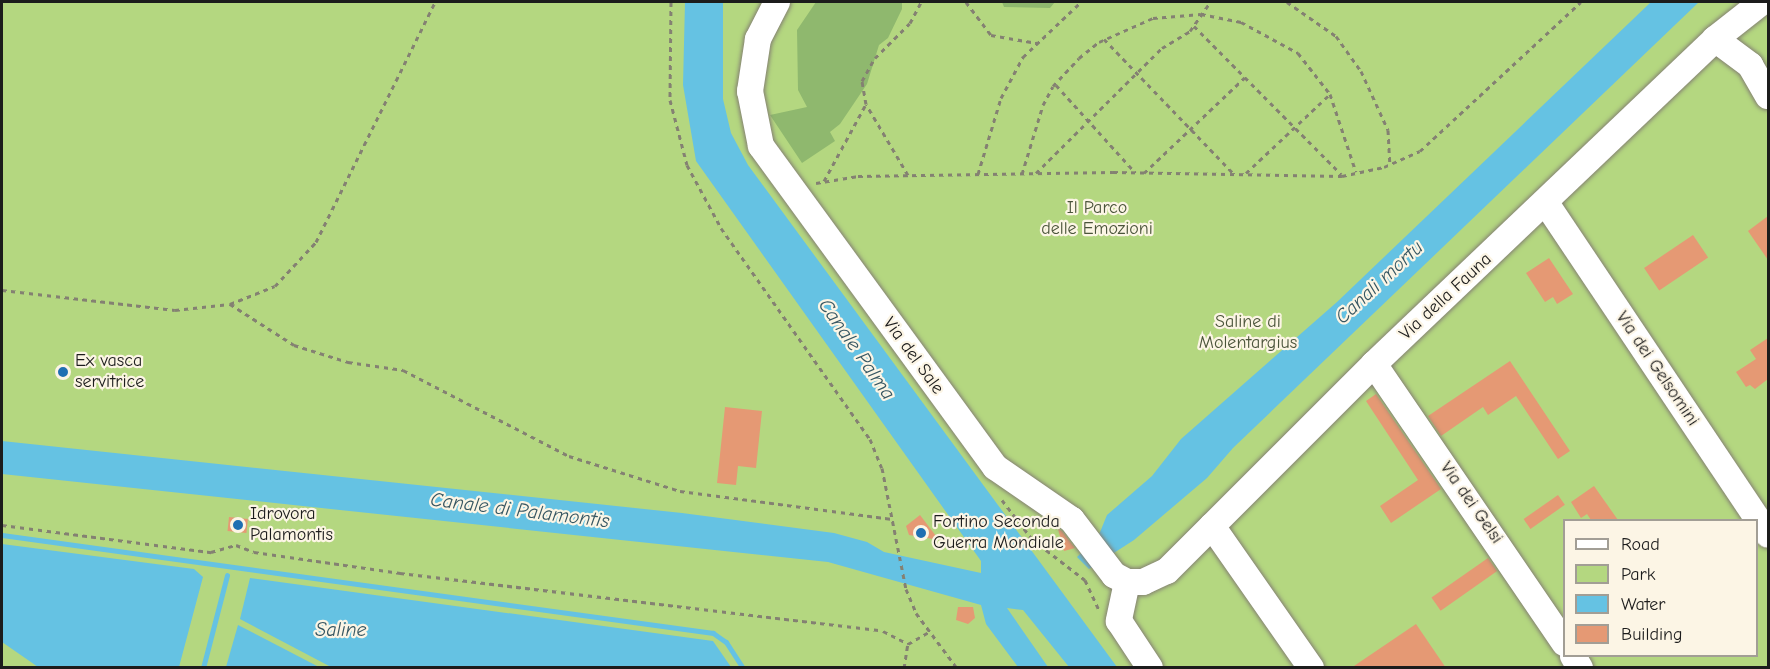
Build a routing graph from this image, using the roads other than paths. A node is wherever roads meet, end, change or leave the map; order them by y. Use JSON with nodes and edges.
{"nodes":[{"id":1,"x":777,"y":2,"type":"edge"},
{"id":2,"x":1762,"y":2,"type":"edge"},
{"id":3,"x":1715,"y":39,"type":"junction"},
{"id":4,"x":1768,"y":96,"type":"edge"},
{"id":5,"x":1546,"y":203,"type":"junction"},
{"id":6,"x":1374,"y":364,"type":"junction"},
{"id":7,"x":1757,"y":519,"type":"edge"},
{"id":8,"x":1758,"y":521,"type":"edge"},
{"id":9,"x":1212,"y":526,"type":"junction"},
{"id":10,"x":1768,"y":536,"type":"edge"},
{"id":11,"x":1127,"y":582,"type":"junction"},
{"id":12,"x":1563,"y":642,"type":"edge"},
{"id":13,"x":1150,"y":668,"type":"edge"},
{"id":14,"x":1311,"y":668,"type":"edge"}],
"edges":[{"from":1,"to":11,"type":"street","name":"Via del Sale"},
{"from":2,"to":3,"type":"street","name":"Via della Fauna"},
{"from":3,"to":4,"type":"street"},
{"from":3,"to":5,"type":"street","name":"Via della Fauna"},
{"from":5,"to":6,"type":"street","name":"Via della Fauna"},
{"from":5,"to":7,"type":"street","name":"Via dei Gelsomini"},
{"from":6,"to":9,"type":"street","name":"Via della Fauna"},
{"from":6,"to":12,"type":"street","name":"Via dei Gelsi"},
{"from":8,"to":10,"type":"street","name":"Via dei Gelsomini"},
{"from":9,"to":11,"type":"street","name":"Via della Fauna"},
{"from":9,"to":14,"type":"street"},
{"from":11,"to":13,"type":"street"}]}
